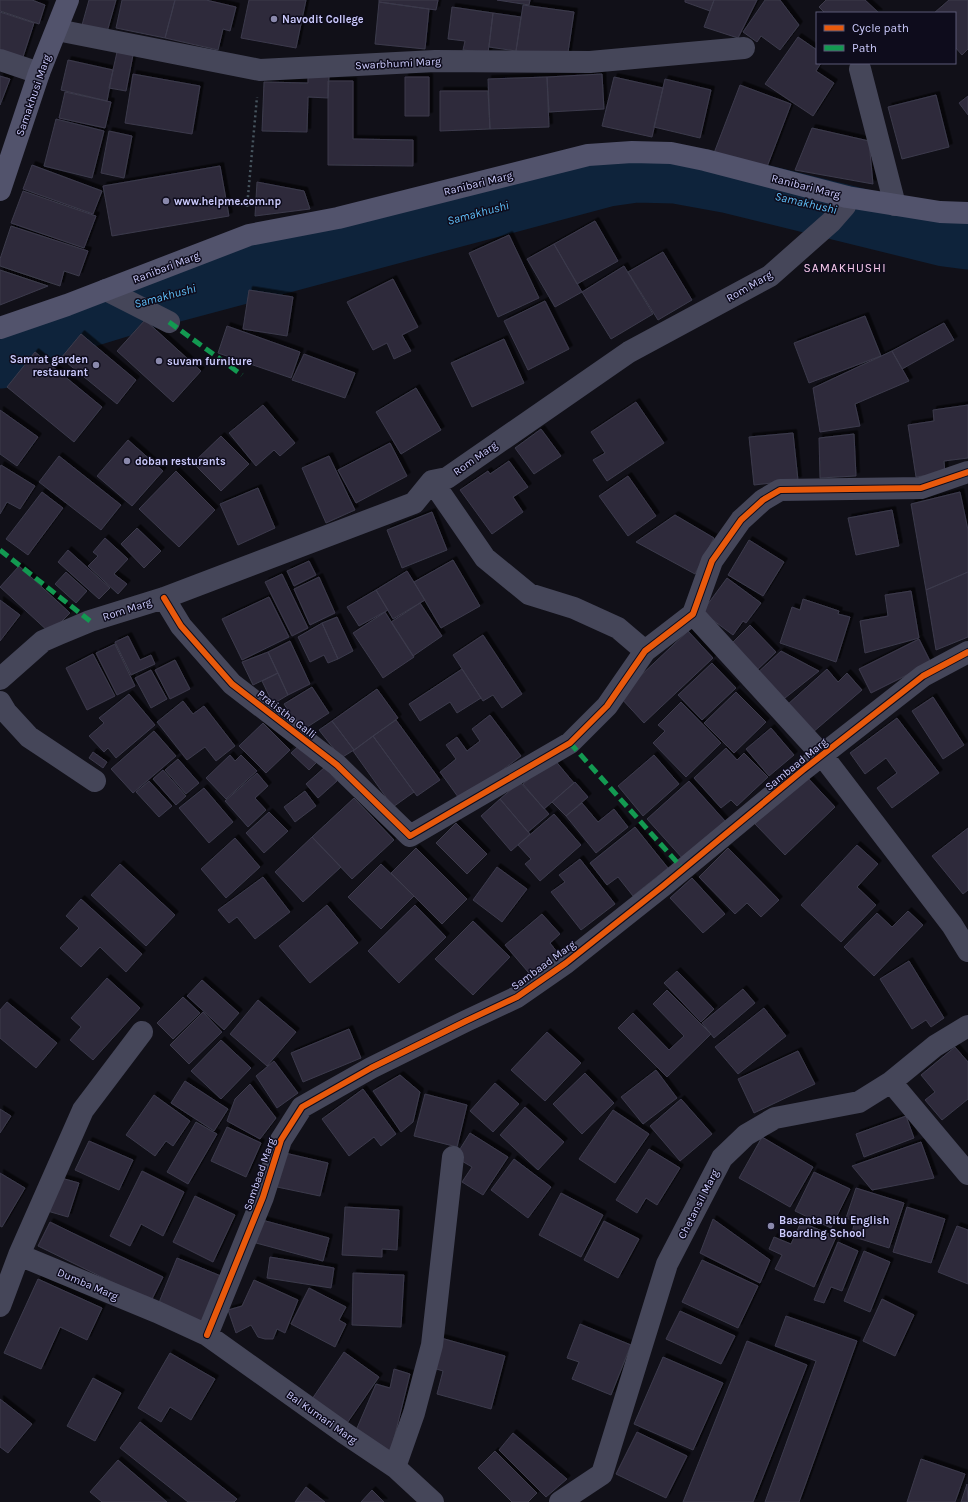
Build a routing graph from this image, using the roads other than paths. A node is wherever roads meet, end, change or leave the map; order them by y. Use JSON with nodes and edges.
{"nodes":[{"id":1,"x":68,"y":0,"type":"edge"},
{"id":2,"x":57,"y":30,"type":"junction"},
{"id":3,"x":744,"y":48,"type":"dead end"},
{"id":4,"x":0,"y":60,"type":"edge"},
{"id":5,"x":860,"y":69,"type":"dead end"},
{"id":6,"x":39,"y":73,"type":"junction"},
{"id":7,"x":0,"y":190,"type":"edge"},
{"id":8,"x":894,"y":204,"type":"junction"},
{"id":9,"x":841,"y":208,"type":"junction"},
{"id":10,"x":968,"y":213,"type":"edge"},
{"id":11,"x":106,"y":290,"type":"junction"},
{"id":12,"x":169,"y":322,"type":"dead end"},
{"id":13,"x":0,"y":328,"type":"edge"},
{"id":14,"x":968,"y":472,"type":"edge"},
{"id":15,"x":432,"y":481,"type":"junction"},
{"id":16,"x":164,"y":598,"type":"junction"},
{"id":17,"x":693,"y":614,"type":"junction"},
{"id":18,"x":646,"y":651,"type":"junction"},
{"id":19,"x":968,"y":652,"type":"edge"},
{"id":20,"x":0,"y":679,"type":"edge"},
{"id":21,"x":0,"y":702,"type":"edge"},
{"id":22,"x":822,"y":755,"type":"junction"},
{"id":23,"x":95,"y":781,"type":"dead end"},
{"id":24,"x":968,"y":951,"type":"edge"},
{"id":25,"x":968,"y":1026,"type":"edge"},
{"id":26,"x":142,"y":1032,"type":"dead end"},
{"id":27,"x":891,"y":1082,"type":"junction"},
{"id":28,"x":453,"y":1157,"type":"dead end"},
{"id":29,"x":968,"y":1174,"type":"edge"},
{"id":30,"x":19,"y":1255,"type":"junction"},
{"id":31,"x":0,"y":1306,"type":"edge"},
{"id":32,"x":207,"y":1335,"type":"junction"},
{"id":33,"x":395,"y":1467,"type":"junction"},
{"id":34,"x":433,"y":1502,"type":"edge"},
{"id":35,"x":560,"y":1502,"type":"edge"}],
"edges":[{"from":1,"to":2,"type":"street","name":"Samakhusi Marg"},
{"from":2,"to":3,"type":"street","name":"Swarbhumi Marg"},
{"from":2,"to":6,"type":"street","name":"Samakhusi Marg"},
{"from":4,"to":6,"type":"street"},
{"from":5,"to":8,"type":"street"},
{"from":6,"to":7,"type":"street","name":"Samakhusi Marg"},
{"from":8,"to":9,"type":"street","name":"Ranibari Marg"},
{"from":8,"to":10,"type":"street","name":"Ranibari Marg"},
{"from":9,"to":11,"type":"street","name":"Ranibari Marg"},
{"from":9,"to":15,"type":"street","name":"Rom Marg"},
{"from":11,"to":12,"type":"street"},
{"from":11,"to":13,"type":"street","name":"Ranibari Marg"},
{"from":14,"to":17,"type":"street"},
{"from":15,"to":16,"type":"street","name":"Rom Marg"},
{"from":15,"to":18,"type":"street"},
{"from":16,"to":18,"type":"street","name":"Pratistha Galli"},
{"from":16,"to":20,"type":"street","name":"Rom Marg"},
{"from":17,"to":18,"type":"street"},
{"from":17,"to":22,"type":"street","name":"Sambaad Marg"},
{"from":19,"to":22,"type":"street","name":"Sambaad Marg"},
{"from":21,"to":23,"type":"street"},
{"from":22,"to":24,"type":"street"},
{"from":22,"to":32,"type":"street","name":"Sambaad Marg"},
{"from":25,"to":27,"type":"street","name":"Chetansil Marg"},
{"from":26,"to":30,"type":"street"},
{"from":27,"to":29,"type":"street"},
{"from":27,"to":35,"type":"street","name":"Chetansil Marg"},
{"from":28,"to":33,"type":"street"},
{"from":30,"to":31,"type":"street"},
{"from":30,"to":32,"type":"street","name":"Dumba Marg"},
{"from":32,"to":33,"type":"street","name":"Bal Kumari Marg"},
{"from":33,"to":34,"type":"street","name":"Bal Kumari Marg"}]}
